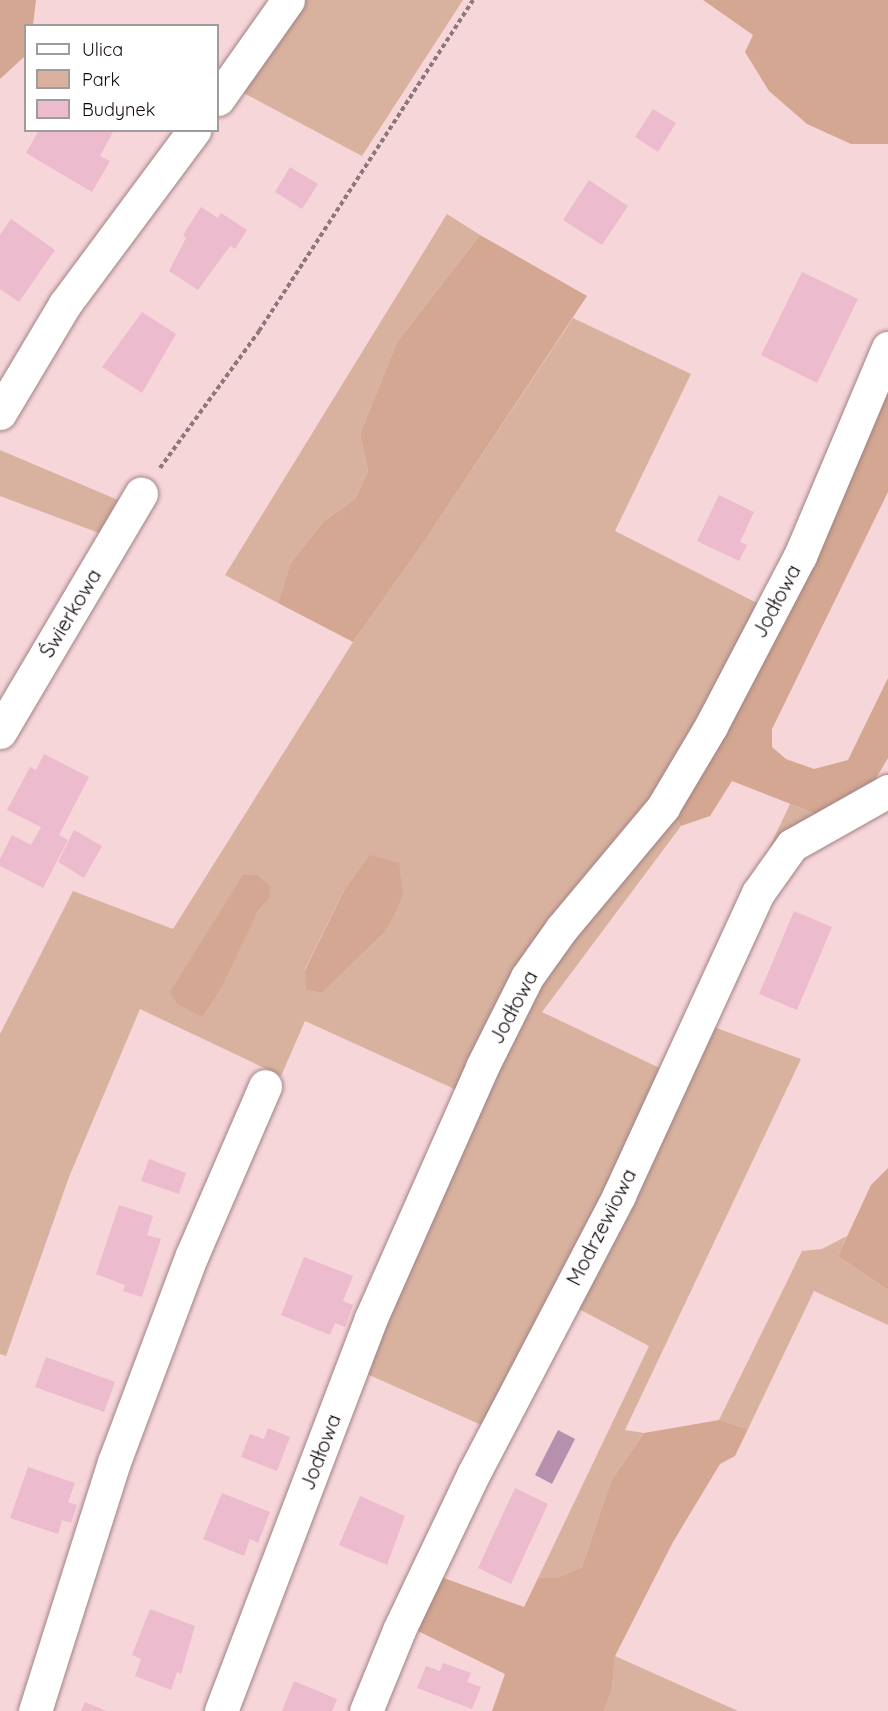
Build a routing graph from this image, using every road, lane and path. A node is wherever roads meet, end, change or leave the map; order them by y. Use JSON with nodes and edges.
{"nodes":[{"id":1,"x":288,"y":0,"type":"edge"},
{"id":2,"x":472,"y":0,"type":"edge"},
{"id":3,"x":219,"y":98,"type":"edge"},
{"id":4,"x":193,"y":132,"type":"edge"},
{"id":5,"x":888,"y":348,"type":"edge"},
{"id":6,"x":0,"y":413,"type":"edge"},
{"id":7,"x":141,"y":494,"type":"joint"},
{"id":8,"x":0,"y":732,"type":"edge"},
{"id":9,"x":888,"y":791,"type":"edge"},
{"id":10,"x":265,"y":1086,"type":"dead end"},
{"id":11,"x":35,"y":1711,"type":"edge"},
{"id":12,"x":221,"y":1711,"type":"edge"},
{"id":13,"x":366,"y":1711,"type":"edge"}],
"edges":[{"from":1,"to":3,"type":"street"},
{"from":2,"to":7,"type":"path"},
{"from":4,"to":6,"type":"street"},
{"from":5,"to":12,"type":"street","name":"Jodłowa"},
{"from":7,"to":8,"type":"street","name":"Świerkowa"},
{"from":9,"to":13,"type":"street","name":"Modrzewiowa"},
{"from":10,"to":11,"type":"street"}]}
